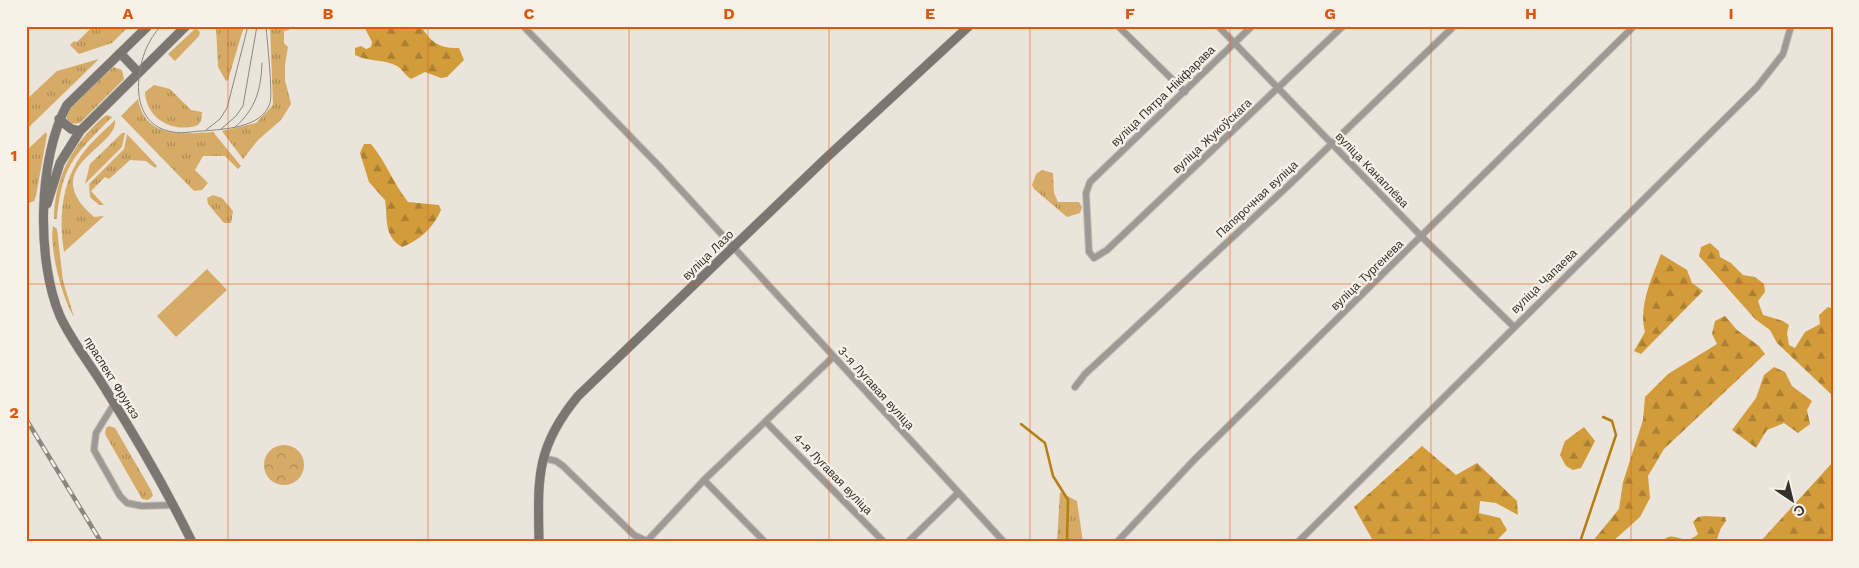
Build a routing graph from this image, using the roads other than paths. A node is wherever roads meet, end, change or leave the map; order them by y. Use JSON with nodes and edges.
{"nodes":[{"id":1,"x":148,"y":26,"type":"edge"},
{"id":2,"x":186,"y":26,"type":"edge"},
{"id":3,"x":523,"y":26,"type":"edge"},
{"id":4,"x":968,"y":26,"type":"edge"},
{"id":5,"x":1118,"y":26,"type":"edge"},
{"id":6,"x":1218,"y":26,"type":"edge"},
{"id":7,"x":1252,"y":26,"type":"edge"},
{"id":8,"x":1343,"y":26,"type":"edge"},
{"id":9,"x":1454,"y":26,"type":"edge"},
{"id":10,"x":1634,"y":26,"type":"edge"},
{"id":11,"x":1791,"y":26,"type":"edge"},
{"id":12,"x":1234,"y":44,"type":"junction"},
{"id":13,"x":120,"y":53,"type":"junction"},
{"id":14,"x":138,"y":72,"type":"junction"},
{"id":15,"x":1278,"y":90,"type":"junction"},
{"id":16,"x":1185,"y":92,"type":"junction"},
{"id":17,"x":59,"y":119,"type":"junction"},
{"id":18,"x":80,"y":131,"type":"junction"},
{"id":19,"x":1332,"y":144,"type":"junction"},
{"id":20,"x":1090,"y":182,"type":"joint"},
{"id":21,"x":44,"y":216,"type":"junction"},
{"id":22,"x":1422,"y":237,"type":"junction"},
{"id":23,"x":734,"y":247,"type":"junction"},
{"id":24,"x":1513,"y":326,"type":"junction"},
{"id":25,"x":833,"y":358,"type":"junction"},
{"id":26,"x":1075,"y":387,"type":"dead end"},
{"id":27,"x":114,"y":404,"type":"junction"},
{"id":28,"x":766,"y":422,"type":"junction"},
{"id":29,"x":543,"y":458,"type":"junction"},
{"id":30,"x":704,"y":480,"type":"junction"},
{"id":31,"x":958,"y":493,"type":"junction"},
{"id":32,"x":173,"y":504,"type":"junction"},
{"id":33,"x":648,"y":541,"type":"edge"},
{"id":34,"x":192,"y":542,"type":"edge"},
{"id":35,"x":539,"y":542,"type":"edge"},
{"id":36,"x":766,"y":542,"type":"edge"},
{"id":37,"x":884,"y":542,"type":"edge"},
{"id":38,"x":908,"y":542,"type":"edge"},
{"id":39,"x":1004,"y":542,"type":"edge"},
{"id":40,"x":1117,"y":542,"type":"edge"},
{"id":41,"x":1298,"y":542,"type":"edge"}],
"edges":[{"from":1,"to":13,"type":"main road","name":"праспект Фрунзэ"},
{"from":2,"to":14,"type":"main road","name":"праспект Фрунзэ"},
{"from":3,"to":23,"type":"street","name":"3-я Лугавая вуліца"},
{"from":4,"to":23,"type":"main road","name":"вуліца Лазо"},
{"from":5,"to":16,"type":"street"},
{"from":6,"to":12,"type":"street","name":"вуліца Канаплёва"},
{"from":7,"to":12,"type":"street","name":"вуліца Пятра Нікіфарава"},
{"from":8,"to":15,"type":"street","name":"вуліца Жукоўскага"},
{"from":9,"to":19,"type":"street","name":"Папярочная вуліца"},
{"from":10,"to":22,"type":"street","name":"вуліца Тургенева"},
{"from":11,"to":24,"type":"street","name":"вуліца Чапаева"},
{"from":12,"to":15,"type":"street","name":"вуліца Канаплёва"},
{"from":12,"to":16,"type":"street","name":"вуліца Пятра Нікіфарава"},
{"from":13,"to":14,"type":"main road"},
{"from":13,"to":17,"type":"main road","name":"праспект Фрунзэ"},
{"from":14,"to":18,"type":"main road","name":"праспект Фрунзэ"},
{"from":15,"to":19,"type":"street","name":"вуліца Канаплёва"},
{"from":15,"to":20,"type":"street","name":"вуліца Жукоўскага"},
{"from":16,"to":20,"type":"street","name":"вуліца Пятра Нікіфарава"},
{"from":17,"to":18,"type":"main road"},
{"from":17,"to":21,"type":"main road","name":"праспект Фрунзэ"},
{"from":18,"to":21,"type":"main road","name":"праспект Фрунзэ"},
{"from":19,"to":22,"type":"street","name":"вуліца Канаплёва"},
{"from":19,"to":26,"type":"street","name":"Папярочная вуліца"},
{"from":21,"to":27,"type":"main road","name":"праспект Фрунзэ"},
{"from":22,"to":24,"type":"street","name":"вуліца Канаплёва"},
{"from":22,"to":40,"type":"street","name":"вуліца Тургенева"},
{"from":23,"to":25,"type":"street","name":"3-я Лугавая вуліца"},
{"from":23,"to":29,"type":"main road","name":"вуліца Лазо"},
{"from":24,"to":41,"type":"street","name":"вуліца Чапаева"},
{"from":25,"to":28,"type":"street"},
{"from":25,"to":31,"type":"street","name":"3-я Лугавая вуліца"},
{"from":27,"to":32,"type":"main road","name":"праспект Фрунзэ"},
{"from":27,"to":32,"type":"street"},
{"from":28,"to":30,"type":"street"},
{"from":28,"to":37,"type":"street","name":"4-я Лугавая вуліца"},
{"from":29,"to":33,"type":"street"},
{"from":29,"to":35,"type":"main road","name":"вуліца Лазо"},
{"from":30,"to":33,"type":"street"},
{"from":30,"to":36,"type":"street"},
{"from":31,"to":38,"type":"street"},
{"from":31,"to":39,"type":"street","name":"3-я Лугавая вуліца"},
{"from":32,"to":34,"type":"main road","name":"праспект Фрунзэ"}]}
